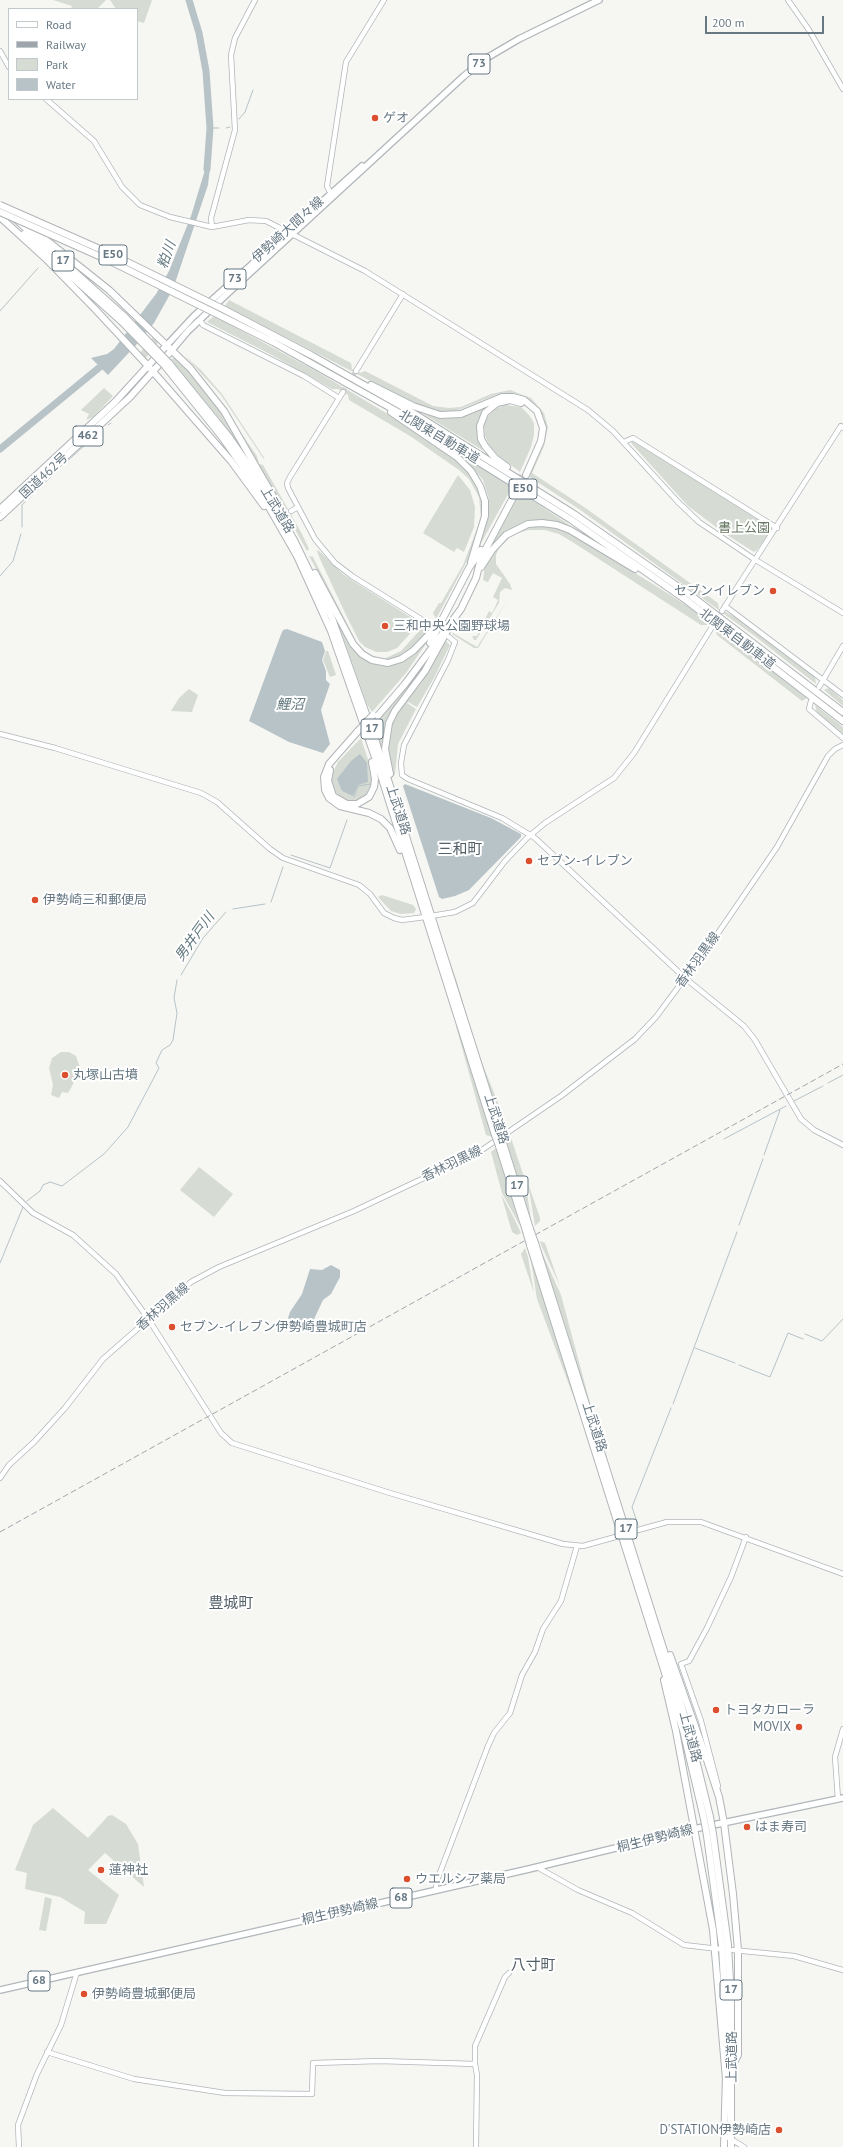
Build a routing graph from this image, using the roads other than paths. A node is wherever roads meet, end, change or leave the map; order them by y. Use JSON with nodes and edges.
{"nodes":[{"id":1,"x":254,"y":0,"type":"edge"},
{"id":2,"x":384,"y":0,"type":"edge"},
{"id":3,"x":599,"y":0,"type":"edge"},
{"id":4,"x":788,"y":0,"type":"edge"},
{"id":5,"x":0,"y":53,"type":"edge"},
{"id":6,"x":8,"y":65,"type":"edge"},
{"id":7,"x":843,"y":89,"type":"edge"},
{"id":8,"x":47,"y":100,"type":"edge"},
{"id":9,"x":378,"y":153,"type":"junction"},
{"id":10,"x":330,"y":192,"type":"junction"},
{"id":11,"x":1,"y":209,"type":"edge"},
{"id":12,"x":0,"y":217,"type":"edge"},
{"id":13,"x":212,"y":227,"type":"junction"},
{"id":14,"x":288,"y":230,"type":"junction"},
{"id":15,"x":294,"y":234,"type":"junction"},
{"id":16,"x":403,"y":294,"type":"junction"},
{"id":17,"x":200,"y":320,"type":"junction"},
{"id":18,"x":170,"y":347,"type":"junction"},
{"id":19,"x":311,"y":355,"type":"junction"},
{"id":20,"x":167,"y":365,"type":"junction"},
{"id":21,"x":151,"y":369,"type":"junction"},
{"id":22,"x":356,"y":371,"type":"tunnel mouth"},
{"id":23,"x":355,"y":388,"type":"junction"},
{"id":24,"x":343,"y":392,"type":"tunnel mouth"},
{"id":25,"x":339,"y":398,"type":"junction"},
{"id":26,"x":843,"y":428,"type":"edge"},
{"id":27,"x":624,"y":442,"type":"junction"},
{"id":28,"x":298,"y":507,"type":"junction"},
{"id":29,"x":276,"y":508,"type":"junction"},
{"id":30,"x":0,"y":509,"type":"edge"},
{"id":31,"x":291,"y":511,"type":"dead end"},
{"id":32,"x":574,"y":514,"type":"junction"},
{"id":33,"x":0,"y":517,"type":"edge"},
{"id":34,"x":288,"y":522,"type":"junction"},
{"id":35,"x":777,"y":528,"type":"junction"},
{"id":36,"x":285,"y":535,"type":"junction"},
{"id":37,"x":294,"y":540,"type":"junction"},
{"id":38,"x":754,"y":559,"type":"junction"},
{"id":39,"x":469,"y":568,"type":"junction"},
{"id":40,"x":478,"y":572,"type":"junction"},
{"id":41,"x":686,"y":600,"type":"junction"},
{"id":42,"x":843,"y":613,"type":"edge"},
{"id":43,"x":439,"y":624,"type":"junction"},
{"id":44,"x":450,"y":624,"type":"junction"},
{"id":45,"x":432,"y":626,"type":"dead end"},
{"id":46,"x":712,"y":627,"type":"dead end"},
{"id":47,"x":449,"y":637,"type":"dead end"},
{"id":48,"x":843,"y":646,"type":"edge"},
{"id":49,"x":824,"y":680,"type":"junction"},
{"id":50,"x":819,"y":687,"type":"dead end"},
{"id":51,"x":843,"y":695,"type":"edge"},
{"id":52,"x":811,"y":701,"type":"dead end"},
{"id":53,"x":357,"y":704,"type":"junction"},
{"id":54,"x":843,"y":712,"type":"edge"},
{"id":55,"x":374,"y":717,"type":"junction"},
{"id":56,"x":843,"y":721,"type":"edge"},
{"id":57,"x":358,"y":733,"type":"junction"},
{"id":58,"x":0,"y":734,"type":"edge"},
{"id":59,"x":843,"y":738,"type":"edge"},
{"id":60,"x":843,"y":745,"type":"edge"},
{"id":61,"x":400,"y":816,"type":"junction"},
{"id":62,"x":531,"y":835,"type":"junction"},
{"id":63,"x":415,"y":884,"type":"junction"},
{"id":64,"x":428,"y":917,"type":"junction"},
{"id":65,"x":685,"y":978,"type":"junction"},
{"id":66,"x":843,"y":1145,"type":"edge"},
{"id":67,"x":0,"y":1181,"type":"edge"},
{"id":68,"x":149,"y":1320,"type":"junction"},
{"id":69,"x":0,"y":1478,"type":"edge"},
{"id":70,"x":631,"y":1532,"type":"dead end"},
{"id":71,"x":619,"y":1536,"type":"dead end"},
{"id":72,"x":746,"y":1537,"type":"junction"},
{"id":73,"x":577,"y":1546,"type":"junction"},
{"id":74,"x":843,"y":1574,"type":"edge"},
{"id":75,"x":651,"y":1618,"type":"junction"},
{"id":76,"x":843,"y":1729,"type":"edge"},
{"id":77,"x":719,"y":1798,"type":"junction"},
{"id":78,"x":840,"y":1798,"type":"edge"},
{"id":79,"x":724,"y":1822,"type":"junction"},
{"id":80,"x":694,"y":1829,"type":"junction"},
{"id":81,"x":710,"y":1835,"type":"junction"},
{"id":82,"x":537,"y":1868,"type":"junction"},
{"id":83,"x":436,"y":1890,"type":"junction"},
{"id":84,"x":717,"y":1949,"type":"junction"},
{"id":85,"x":735,"y":1950,"type":"junction"},
{"id":86,"x":843,"y":1970,"type":"edge"},
{"id":87,"x":77,"y":1972,"type":"junction"},
{"id":88,"x":509,"y":1973,"type":"dead end"},
{"id":89,"x":0,"y":1990,"type":"edge"},
{"id":90,"x":47,"y":2052,"type":"junction"},
{"id":91,"x":475,"y":2064,"type":"junction"},
{"id":92,"x":733,"y":2064,"type":"junction"},
{"id":93,"x":726,"y":2079,"type":"junction"},
{"id":94,"x":724,"y":2135,"type":"junction"},
{"id":95,"x":732,"y":2139,"type":"junction"},
{"id":96,"x":19,"y":2147,"type":"edge"},
{"id":97,"x":476,"y":2147,"type":"edge"},
{"id":98,"x":724,"y":2147,"type":"edge"},
{"id":99,"x":731,"y":2147,"type":"edge"},
{"id":100,"x":744,"y":2147,"type":"edge"}],
"edges":[{"from":1,"to":13,"type":"street"},
{"from":2,"to":10,"type":"street"},
{"from":3,"to":9,"type":"main road","name":"伊勢崎大間々線","number":"73"},
{"from":4,"to":7,"type":"street"},
{"from":5,"to":6,"type":"street"},
{"from":8,"to":13,"type":"street"},
{"from":9,"to":10,"type":"main road","name":"伊勢崎大間々線","number":"73"},
{"from":9,"to":15,"type":"main road","name":"伊勢崎大間々線","number":"73"},
{"from":10,"to":14,"type":"main road","name":"伊勢崎大間々線","number":"73"},
{"from":11,"to":18,"type":"highway"},
{"from":11,"to":19,"type":"highway","name":"北関東自動車道","number":"E50","bridge":true},
{"from":11,"to":20,"type":"highway","name":"上武道路","number":"17","bridge":true},
{"from":11,"to":23,"type":"highway","name":"北関東自動車道","number":"E50","bridge":true},
{"from":12,"to":21,"type":"highway"},
{"from":13,"to":14,"type":"street"},
{"from":14,"to":15,"type":"street"},
{"from":14,"to":18,"type":"main road","name":"伊勢崎大間々線","number":"73"},
{"from":15,"to":16,"type":"street"},
{"from":15,"to":17,"type":"main road","name":"伊勢崎大間々線","number":"73"},
{"from":16,"to":22,"type":"street"},
{"from":16,"to":27,"type":"street"},
{"from":17,"to":18,"type":"main road","name":"伊勢崎大間々線","number":"73"},
{"from":17,"to":25,"type":"street"},
{"from":18,"to":21,"type":"highway","name":"国道462号","number":"462"},
{"from":18,"to":34,"type":"highway"},
{"from":19,"to":32,"type":"highway","name":"北関東自動車道","number":"E50"},
{"from":19,"to":32,"type":"highway"},
{"from":20,"to":29,"type":"highway","name":"上武道路","number":"17"},
{"from":20,"to":36,"type":"highway","name":"上武道路","number":"17"},
{"from":21,"to":30,"type":"highway","name":"国道462号","number":"462"},
{"from":21,"to":33,"type":"highway","name":"国道462号","number":"462"},
{"from":21,"to":36,"type":"highway"},
{"from":23,"to":39,"type":"highway"},
{"from":23,"to":41,"type":"highway","name":"北関東自動車道","number":"E50"},
{"from":24,"to":25,"type":"street"},
{"from":25,"to":28,"type":"street"},
{"from":26,"to":35,"type":"street"},
{"from":27,"to":35,"type":"street"},
{"from":27,"to":38,"type":"street"},
{"from":28,"to":31,"type":"street"},
{"from":28,"to":45,"type":"street"},
{"from":29,"to":34,"type":"highway"},
{"from":29,"to":37,"type":"highway","name":"上武道路","number":"17"},
{"from":32,"to":54,"type":"highway","name":"北関東自動車道","number":"E50"},
{"from":34,"to":37,"type":"highway"},
{"from":34,"to":43,"type":"highway"},
{"from":35,"to":38,"type":"street"},
{"from":36,"to":53,"type":"highway","name":"上武道路","number":"17"},
{"from":37,"to":61,"type":"highway","name":"上武道路","number":"17"},
{"from":38,"to":42,"type":"street"},
{"from":38,"to":49,"type":"street"},
{"from":39,"to":40,"type":"highway"},
{"from":39,"to":43,"type":"highway"},
{"from":40,"to":41,"type":"highway"},
{"from":40,"to":44,"type":"highway"},
{"from":41,"to":56,"type":"highway","name":"北関東自動車道","number":"E50"},
{"from":43,"to":55,"type":"highway"},
{"from":44,"to":55,"type":"highway"},
{"from":44,"to":61,"type":"highway"},
{"from":46,"to":62,"type":"street"},
{"from":47,"to":62,"type":"street"},
{"from":48,"to":49,"type":"street"},
{"from":49,"to":50,"type":"street"},
{"from":49,"to":51,"type":"street"},
{"from":52,"to":59,"type":"street"},
{"from":53,"to":57,"type":"highway"},
{"from":53,"to":63,"type":"highway","name":"上武道路","number":"17"},
{"from":55,"to":57,"type":"highway","bridge":true},
{"from":57,"to":63,"type":"highway"},
{"from":58,"to":64,"type":"street"},
{"from":60,"to":65,"type":"street","name":"香林羽黒線"},
{"from":61,"to":64,"type":"highway","name":"上武道路","number":"17"},
{"from":62,"to":64,"type":"street"},
{"from":62,"to":65,"type":"street"},
{"from":63,"to":64,"type":"highway","name":"上武道路","number":"17"},
{"from":64,"to":75,"type":"highway","name":"上武道路","number":"17","bridge":true},
{"from":65,"to":66,"type":"street"},
{"from":65,"to":68,"type":"street","name":"香林羽黒線"},
{"from":67,"to":68,"type":"street"},
{"from":68,"to":69,"type":"street","name":"香林羽黒線"},
{"from":68,"to":73,"type":"street"},
{"from":70,"to":72,"type":"street"},
{"from":71,"to":73,"type":"street"},
{"from":72,"to":74,"type":"street"},
{"from":72,"to":77,"type":"street"},
{"from":73,"to":83,"type":"street"},
{"from":75,"to":77,"type":"highway"},
{"from":75,"to":80,"type":"highway"},
{"from":75,"to":81,"type":"highway","name":"上武道路","number":"17","bridge":true},
{"from":76,"to":78,"type":"street"},
{"from":77,"to":79,"type":"highway"},
{"from":78,"to":79,"type":"main road","name":"桐生伊勢崎線","number":"68"},
{"from":79,"to":80,"type":"main road","name":"桐生伊勢崎線","number":"68"},
{"from":79,"to":85,"type":"highway"},
{"from":80,"to":82,"type":"main road","name":"桐生伊勢崎線","number":"68"},
{"from":80,"to":84,"type":"highway"},
{"from":81,"to":92,"type":"highway","name":"上武道路","number":"17"},
{"from":81,"to":93,"type":"highway","name":"上武道路","number":"17"},
{"from":82,"to":83,"type":"main road","name":"桐生伊勢崎線","number":"68"},
{"from":82,"to":84,"type":"street"},
{"from":83,"to":87,"type":"main road","name":"桐生伊勢崎線","number":"68"},
{"from":84,"to":93,"type":"highway"},
{"from":85,"to":86,"type":"street"},
{"from":85,"to":92,"type":"highway"},
{"from":87,"to":89,"type":"main road","name":"桐生伊勢崎線","number":"68"},
{"from":87,"to":90,"type":"street"},
{"from":88,"to":91,"type":"street"},
{"from":90,"to":91,"type":"street"},
{"from":90,"to":96,"type":"street"},
{"from":91,"to":97,"type":"street"},
{"from":92,"to":95,"type":"highway","name":"上武道路","number":"17"},
{"from":93,"to":94,"type":"highway","name":"上武道路","number":"17"},
{"from":94,"to":95,"type":"street"},
{"from":94,"to":98,"type":"highway","name":"上武道路","number":"17"},
{"from":95,"to":99,"type":"highway","name":"上武道路","number":"17"},
{"from":95,"to":100,"type":"street"}]}
